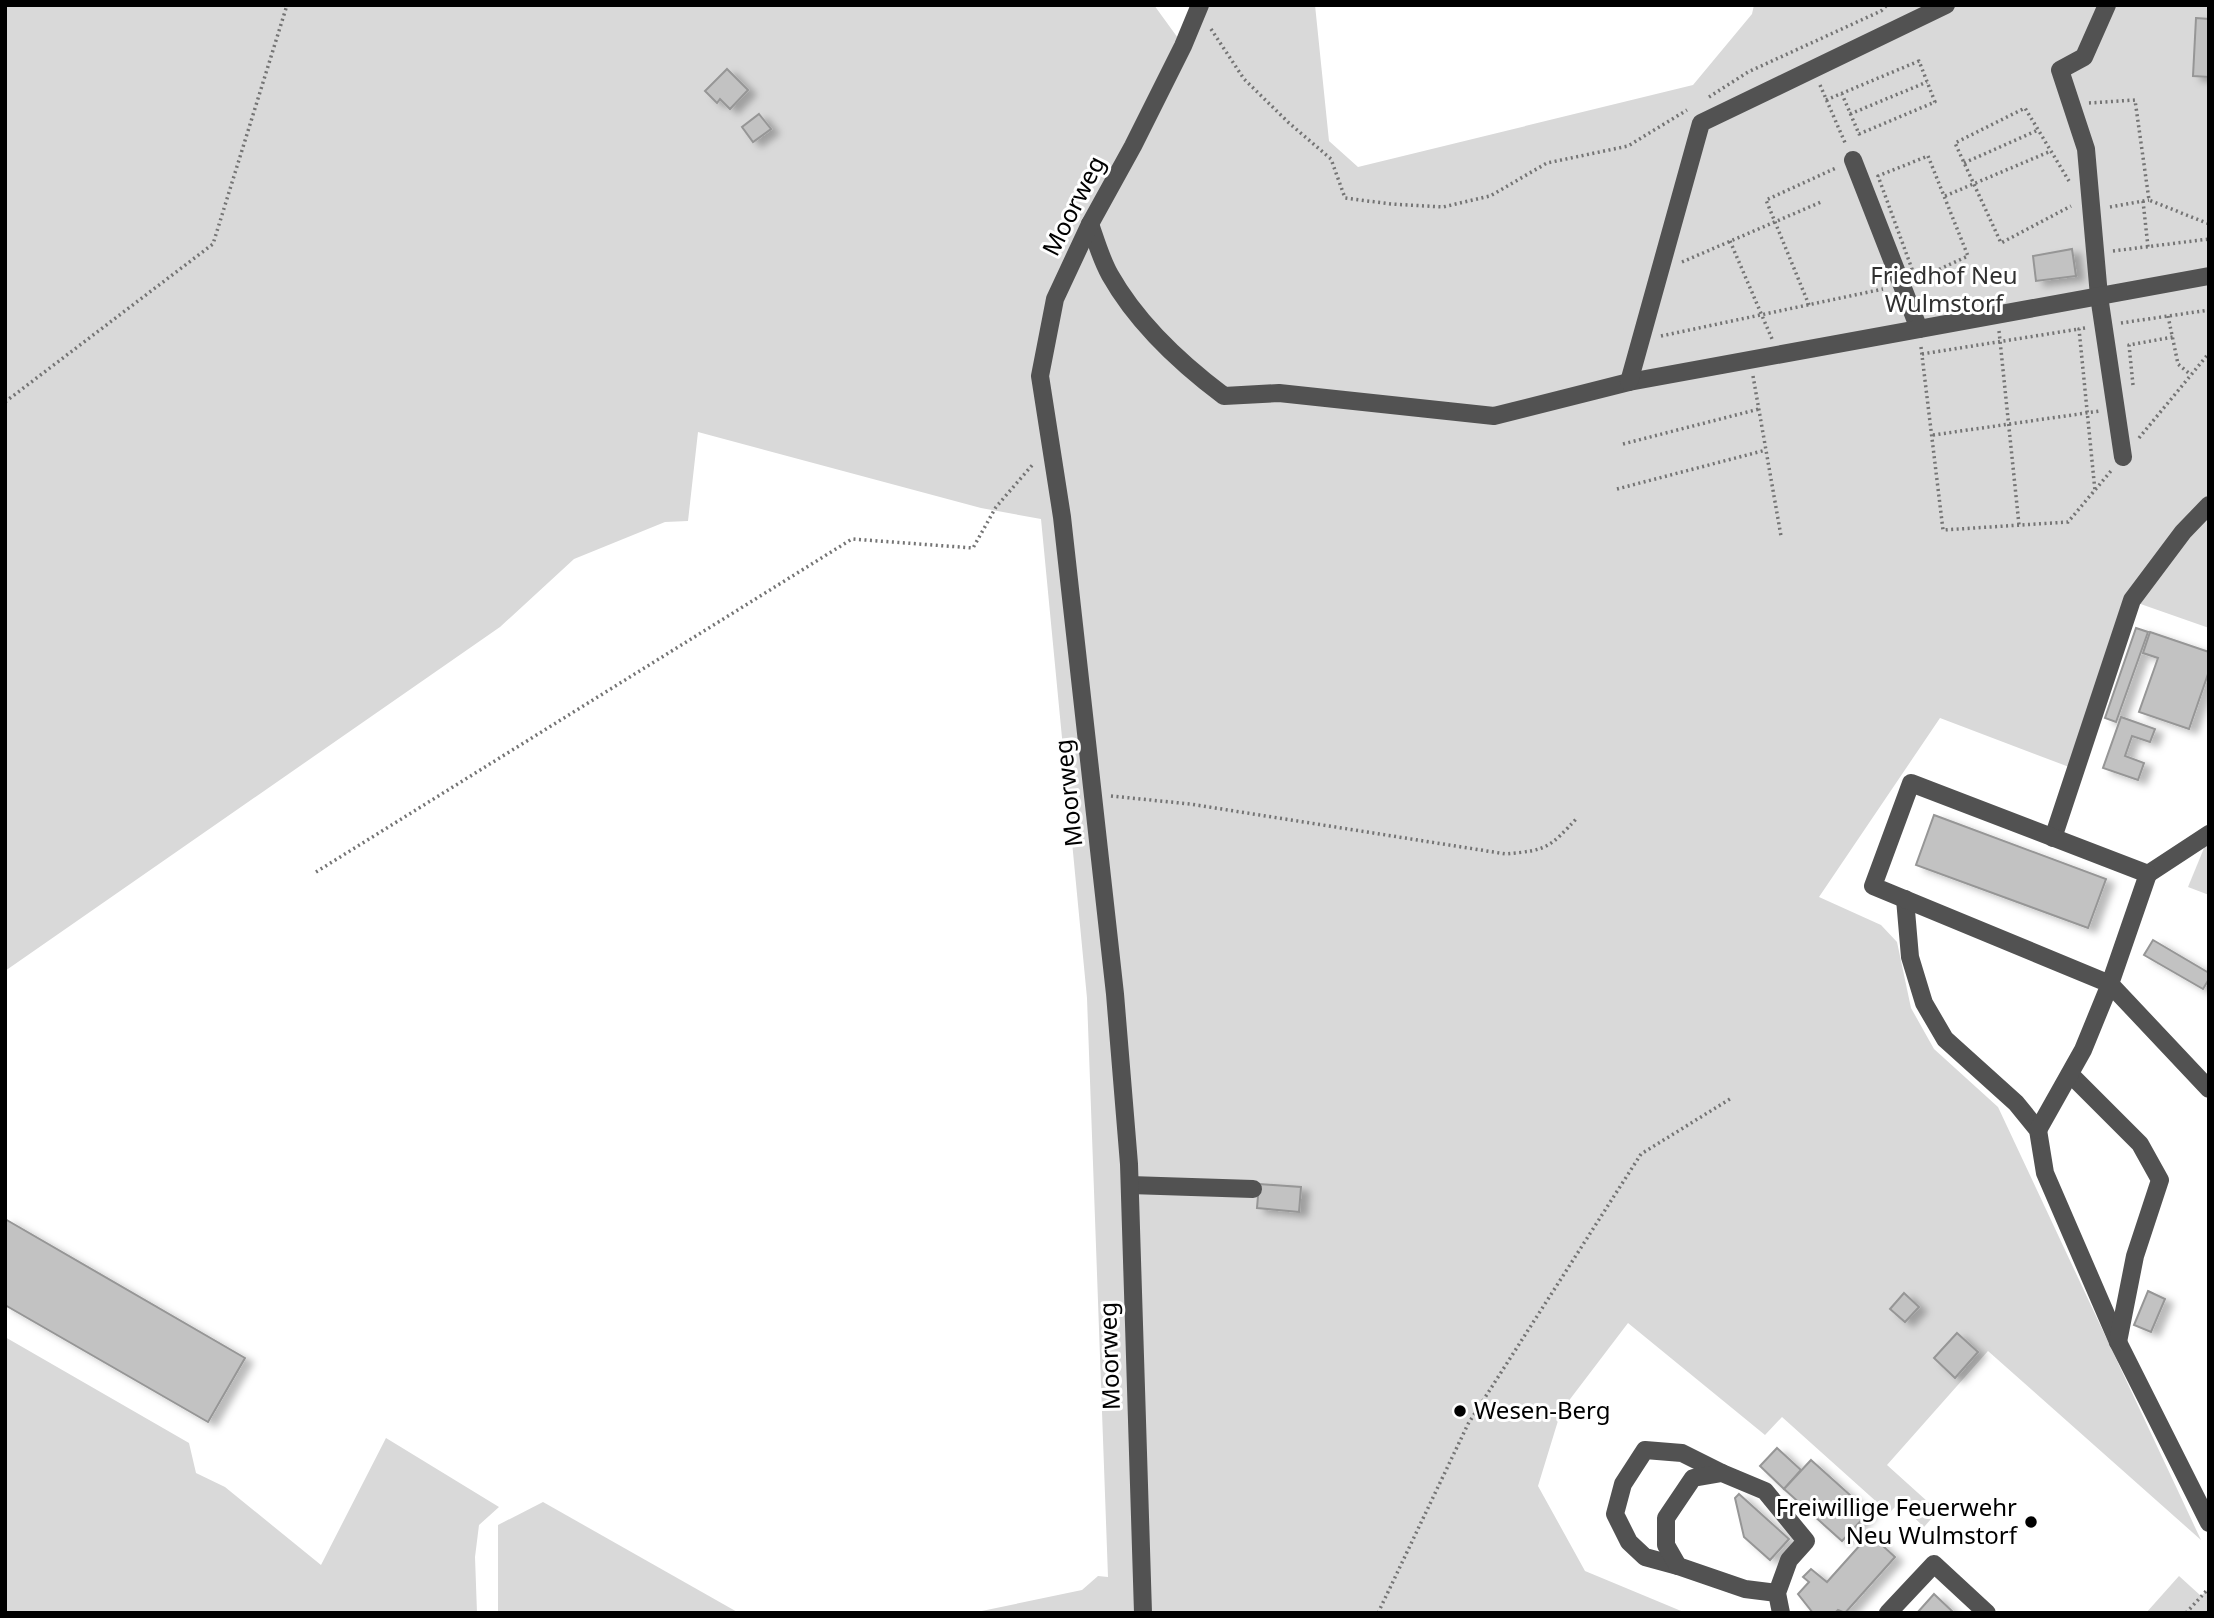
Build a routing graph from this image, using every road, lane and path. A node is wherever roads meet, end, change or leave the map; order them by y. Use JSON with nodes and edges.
{"nodes":[{"id":1,"x":286,"y":5,"type":"edge"},
{"id":2,"x":1887,"y":5,"type":"edge"},
{"id":3,"x":1946,"y":5,"type":"edge"},
{"id":4,"x":2107,"y":5,"type":"edge"},
{"id":5,"x":1199,"y":7,"type":"edge"},
{"id":6,"x":1818,"y":82,"type":"dead end"},
{"id":7,"x":1927,"y":82,"type":"junction"},
{"id":8,"x":1842,"y":94,"type":"junction"},
{"id":9,"x":1704,"y":100,"type":"dead end"},
{"id":10,"x":1826,"y":100,"type":"junction"},
{"id":11,"x":2088,"y":103,"type":"dead end"},
{"id":12,"x":1692,"y":106,"type":"dead end"},
{"id":13,"x":1850,"y":114,"type":"junction"},
{"id":14,"x":2038,"y":130,"type":"junction"},
{"id":15,"x":2051,"y":151,"type":"junction"},
{"id":16,"x":1853,"y":160,"type":"junction"},
{"id":17,"x":1964,"y":163,"type":"junction"},
{"id":18,"x":1974,"y":185,"type":"junction"},
{"id":19,"x":2075,"y":190,"type":"dead end"},
{"id":20,"x":1945,"y":196,"type":"junction"},
{"id":21,"x":2081,"y":200,"type":"dead end"},
{"id":22,"x":2149,"y":200,"type":"junction"},
{"id":23,"x":2143,"y":201,"type":"junction"},
{"id":24,"x":1821,"y":202,"type":"dead end"},
{"id":25,"x":2099,"y":208,"type":"dead end"},
{"id":26,"x":1775,"y":222,"type":"junction"},
{"id":27,"x":1090,"y":224,"type":"junction"},
{"id":28,"x":2209,"y":225,"type":"edge"},
{"id":29,"x":2209,"y":239,"type":"edge"},
{"id":30,"x":1731,"y":241,"type":"junction"},
{"id":31,"x":2148,"y":247,"type":"junction"},
{"id":32,"x":2105,"y":251,"type":"dead end"},
{"id":33,"x":1659,"y":272,"type":"junction"},
{"id":34,"x":2209,"y":276,"type":"edge"},
{"id":35,"x":1902,"y":285,"type":"junction"},
{"id":36,"x":2099,"y":296,"type":"junction"},
{"id":37,"x":1809,"y":305,"type":"junction"},
{"id":38,"x":2209,"y":310,"type":"edge"},
{"id":39,"x":1997,"y":315,"type":"junction"},
{"id":40,"x":1762,"y":316,"type":"junction"},
{"id":41,"x":2168,"y":316,"type":"junction"},
{"id":42,"x":2104,"y":326,"type":"junction"},
{"id":43,"x":1919,"y":329,"type":"junction"},
{"id":44,"x":2078,"y":329,"type":"junction"},
{"id":45,"x":2173,"y":337,"type":"junction"},
{"id":46,"x":1640,"y":340,"type":"junction"},
{"id":47,"x":2001,"y":341,"type":"junction"},
{"id":48,"x":2209,"y":353,"type":"edge"},
{"id":49,"x":1779,"y":354,"type":"junction"},
{"id":50,"x":1922,"y":354,"type":"junction"},
{"id":51,"x":1750,"y":360,"type":"junction"},
{"id":52,"x":2190,"y":375,"type":"junction"},
{"id":53,"x":1629,"y":382,"type":"junction"},
{"id":54,"x":2133,"y":384,"type":"dead end"},
{"id":55,"x":5,"y":402,"type":"edge"},
{"id":56,"x":2116,"y":408,"type":"junction"},
{"id":57,"x":1759,"y":409,"type":"junction"},
{"id":58,"x":2086,"y":413,"type":"junction"},
{"id":59,"x":2137,"y":424,"type":"dead end"},
{"id":60,"x":2009,"y":425,"type":"junction"},
{"id":61,"x":1933,"y":435,"type":"junction"},
{"id":62,"x":2139,"y":437,"type":"junction"},
{"id":63,"x":1051,"y":443,"type":"junction"},
{"id":64,"x":1623,"y":444,"type":"dead end"},
{"id":65,"x":1766,"y":450,"type":"junction"},
{"id":66,"x":2123,"y":457,"type":"junction"},
{"id":67,"x":1617,"y":489,"type":"dead end"},
{"id":68,"x":2095,"y":491,"type":"junction"},
{"id":69,"x":2209,"y":505,"type":"edge"},
{"id":70,"x":2019,"y":525,"type":"junction"},
{"id":71,"x":1781,"y":536,"type":"dead end"},
{"id":72,"x":1094,"y":794,"type":"junction"},
{"id":73,"x":1578,"y":817,"type":"dead end"},
{"id":74,"x":2209,"y":834,"type":"edge"},
{"id":75,"x":2053,"y":838,"type":"junction"},
{"id":76,"x":316,"y":872,"type":"dead end"},
{"id":77,"x":2148,"y":874,"type":"junction"},
{"id":78,"x":1905,"y":899,"type":"junction"},
{"id":79,"x":2110,"y":984,"type":"junction"},
{"id":80,"x":2070,"y":1074,"type":"junction"},
{"id":81,"x":2209,"y":1089,"type":"edge"},
{"id":82,"x":1730,"y":1099,"type":"dead end"},
{"id":83,"x":2038,"y":1130,"type":"junction"},
{"id":84,"x":1130,"y":1185,"type":"junction"},
{"id":85,"x":1253,"y":1189,"type":"dead end"},
{"id":86,"x":2118,"y":1342,"type":"junction"},
{"id":87,"x":1722,"y":1473,"type":"junction"},
{"id":88,"x":2209,"y":1523,"type":"edge"},
{"id":89,"x":1678,"y":1566,"type":"junction"},
{"id":90,"x":2209,"y":1588,"type":"edge"},
{"id":91,"x":1777,"y":1593,"type":"junction"},
{"id":92,"x":1143,"y":1613,"type":"edge"},
{"id":93,"x":1378,"y":1613,"type":"edge"},
{"id":94,"x":1781,"y":1613,"type":"edge"},
{"id":95,"x":1888,"y":1613,"type":"edge"},
{"id":96,"x":1987,"y":1613,"type":"edge"},
{"id":97,"x":2186,"y":1613,"type":"edge"}],
"edges":[{"from":1,"to":55,"type":"path"},
{"from":2,"to":9,"type":"path"},
{"from":3,"to":33,"type":"street"},
{"from":4,"to":36,"type":"street"},
{"from":5,"to":12,"type":"path"},
{"from":5,"to":27,"type":"street","name":"Moorweg"},
{"from":6,"to":10,"type":"path"},
{"from":7,"to":8,"type":"path"},
{"from":7,"to":13,"type":"path"},
{"from":7,"to":13,"type":"path"},
{"from":8,"to":10,"type":"path"},
{"from":8,"to":13,"type":"path"},
{"from":10,"to":16,"type":"path"},
{"from":11,"to":22,"type":"path"},
{"from":14,"to":15,"type":"path"},
{"from":14,"to":17,"type":"path"},
{"from":14,"to":17,"type":"path"},
{"from":15,"to":18,"type":"path"},
{"from":15,"to":19,"type":"path"},
{"from":16,"to":26,"type":"path"},
{"from":16,"to":35,"type":"street"},
{"from":17,"to":18,"type":"path"},
{"from":18,"to":20,"type":"path"},
{"from":18,"to":21,"type":"path"},
{"from":20,"to":20,"type":"path"},
{"from":22,"to":23,"type":"path"},
{"from":22,"to":28,"type":"path"},
{"from":23,"to":25,"type":"path"},
{"from":23,"to":31,"type":"path"},
{"from":24,"to":26,"type":"path"},
{"from":26,"to":30,"type":"path"},
{"from":26,"to":37,"type":"path"},
{"from":27,"to":53,"type":"street"},
{"from":27,"to":63,"type":"street","name":"Moorweg"},
{"from":29,"to":31,"type":"path"},
{"from":30,"to":33,"type":"path"},
{"from":30,"to":40,"type":"path"},
{"from":31,"to":32,"type":"path"},
{"from":33,"to":46,"type":"street"},
{"from":34,"to":36,"type":"street"},
{"from":35,"to":37,"type":"path"},
{"from":35,"to":43,"type":"street"},
{"from":36,"to":39,"type":"street"},
{"from":36,"to":42,"type":"street"},
{"from":37,"to":40,"type":"path"},
{"from":38,"to":41,"type":"path"},
{"from":39,"to":43,"type":"street"},
{"from":39,"to":47,"type":"path"},
{"from":40,"to":46,"type":"path"},
{"from":40,"to":49,"type":"path"},
{"from":41,"to":42,"type":"path"},
{"from":41,"to":45,"type":"path"},
{"from":42,"to":44,"type":"path"},
{"from":42,"to":56,"type":"street"},
{"from":43,"to":49,"type":"street"},
{"from":43,"to":50,"type":"path"},
{"from":44,"to":47,"type":"path"},
{"from":44,"to":58,"type":"path"},
{"from":45,"to":52,"type":"path"},
{"from":45,"to":54,"type":"path"},
{"from":46,"to":53,"type":"street"},
{"from":47,"to":50,"type":"path"},
{"from":47,"to":60,"type":"path"},
{"from":48,"to":52,"type":"path"},
{"from":49,"to":51,"type":"street"},
{"from":50,"to":61,"type":"path"},
{"from":51,"to":53,"type":"street"},
{"from":51,"to":57,"type":"path"},
{"from":52,"to":62,"type":"path"},
{"from":56,"to":58,"type":"path"},
{"from":56,"to":66,"type":"street"},
{"from":57,"to":64,"type":"path"},
{"from":57,"to":65,"type":"path"},
{"from":58,"to":60,"type":"path"},
{"from":58,"to":68,"type":"path"},
{"from":59,"to":62,"type":"path"},
{"from":60,"to":61,"type":"path"},
{"from":60,"to":70,"type":"path"},
{"from":61,"to":70,"type":"path"},
{"from":62,"to":66,"type":"path"},
{"from":63,"to":72,"type":"street","name":"Moorweg"},
{"from":63,"to":76,"type":"path"},
{"from":65,"to":67,"type":"path"},
{"from":65,"to":71,"type":"path"},
{"from":66,"to":68,"type":"path"},
{"from":68,"to":70,"type":"path"},
{"from":69,"to":75,"type":"street"},
{"from":72,"to":73,"type":"path"},
{"from":72,"to":84,"type":"street","name":"Moorweg"},
{"from":74,"to":77,"type":"street"},
{"from":75,"to":77,"type":"street"},
{"from":75,"to":78,"type":"street"},
{"from":77,"to":79,"type":"street"},
{"from":78,"to":79,"type":"street"},
{"from":78,"to":83,"type":"street"},
{"from":79,"to":80,"type":"street"},
{"from":79,"to":81,"type":"street"},
{"from":80,"to":83,"type":"street"},
{"from":80,"to":86,"type":"street"},
{"from":82,"to":93,"type":"path"},
{"from":83,"to":86,"type":"street"},
{"from":84,"to":85,"type":"street"},
{"from":84,"to":92,"type":"street","name":"Moorweg"},
{"from":86,"to":88,"type":"street"},
{"from":87,"to":89,"type":"street"},
{"from":87,"to":89,"type":"street"},
{"from":87,"to":91,"type":"street"},
{"from":89,"to":91,"type":"street"},
{"from":90,"to":97,"type":"path"},
{"from":91,"to":94,"type":"street"},
{"from":95,"to":96,"type":"street"}]}
